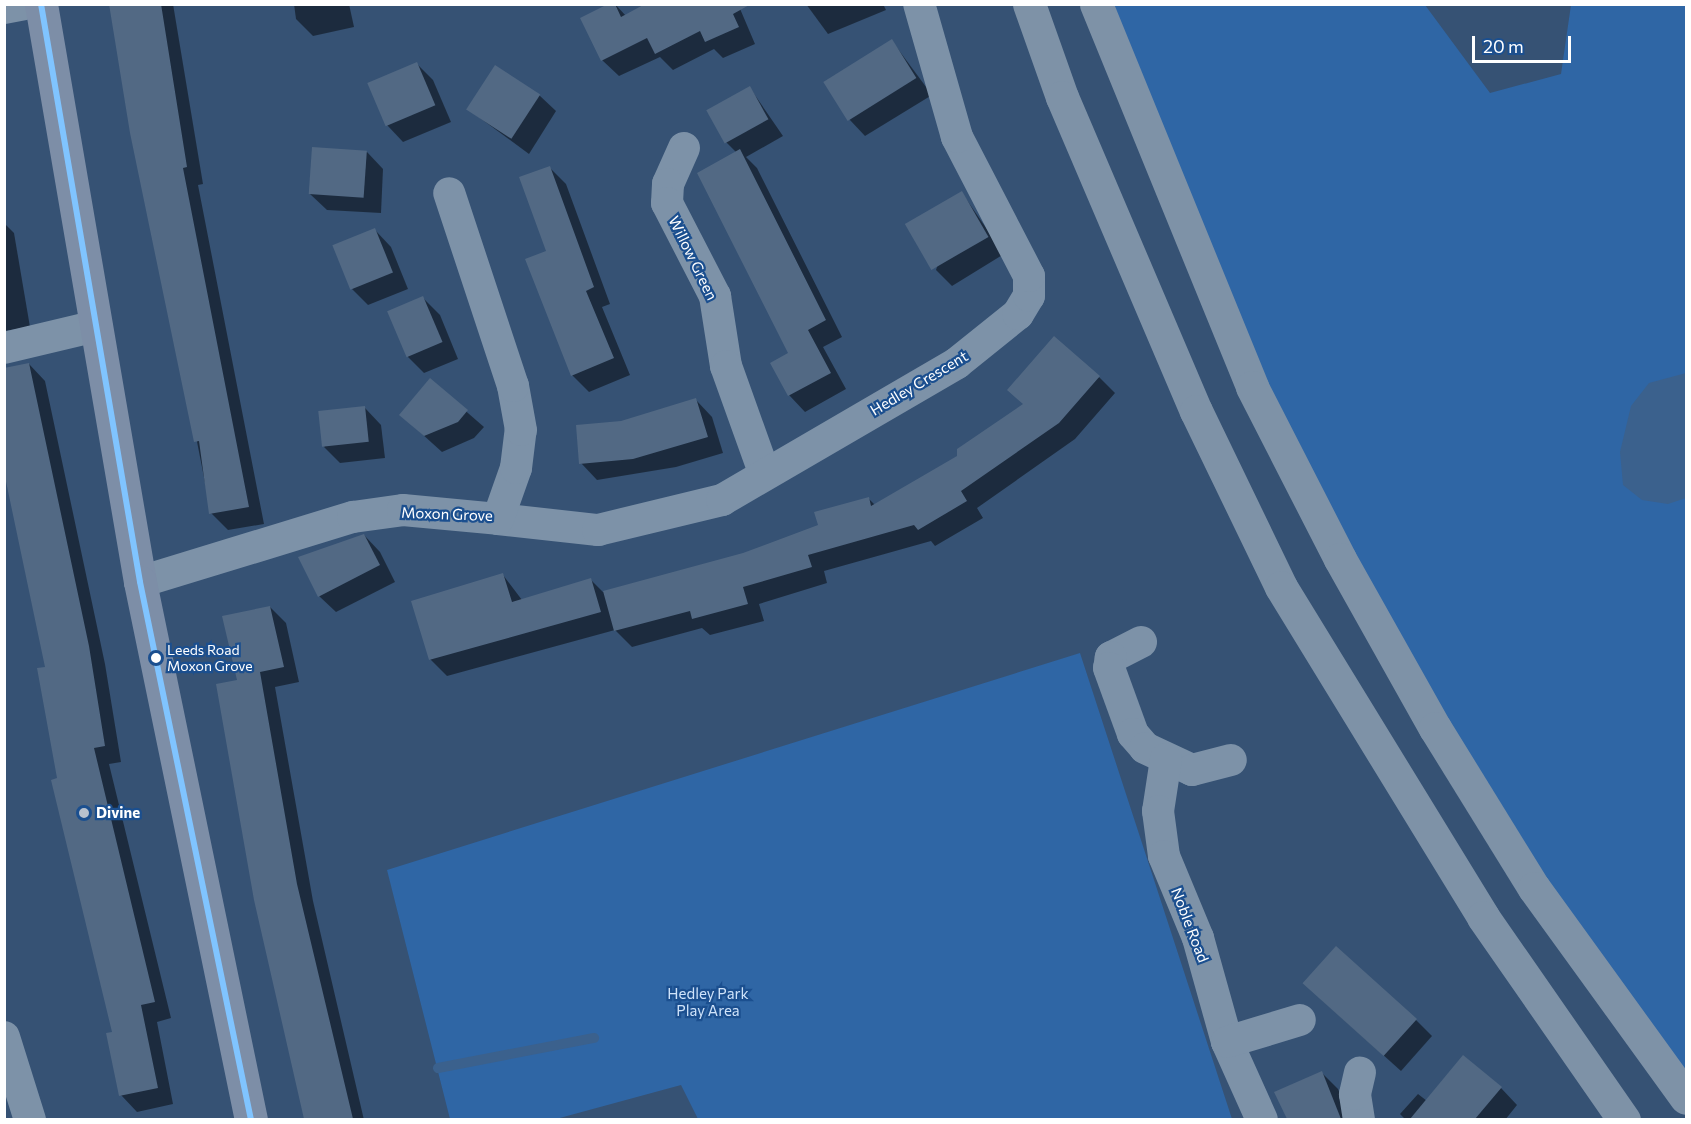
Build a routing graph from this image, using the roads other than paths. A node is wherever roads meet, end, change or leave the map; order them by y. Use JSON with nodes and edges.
{"nodes":[{"id":1,"x":24,"y":4,"type":"edge"},
{"id":2,"x":41,"y":4,"type":"edge"},
{"id":3,"x":919,"y":4,"type":"edge"},
{"id":4,"x":1029,"y":4,"type":"edge"},
{"id":5,"x":1096,"y":4,"type":"edge"},
{"id":6,"x":4,"y":8,"type":"edge"},
{"id":7,"x":684,"y":148,"type":"dead end"},
{"id":8,"x":449,"y":193,"type":"dead end"},
{"id":9,"x":96,"y":326,"type":"junction"},
{"id":10,"x":4,"y":348,"type":"edge"},
{"id":11,"x":764,"y":472,"type":"junction"},
{"id":12,"x":498,"y":519,"type":"junction"},
{"id":13,"x":140,"y":582,"type":"junction"},
{"id":14,"x":1141,"y":642,"type":"dead end"},
{"id":15,"x":1166,"y":759,"type":"junction"},
{"id":16,"x":1231,"y":760,"type":"dead end"},
{"id":17,"x":1300,"y":1020,"type":"dead end"},
{"id":18,"x":4,"y":1037,"type":"edge"},
{"id":19,"x":1227,"y":1042,"type":"junction"},
{"id":20,"x":1360,"y":1074,"type":"dead end"},
{"id":21,"x":1686,"y":1098,"type":"edge"},
{"id":22,"x":30,"y":1119,"type":"edge"},
{"id":23,"x":251,"y":1119,"type":"edge"},
{"id":24,"x":1262,"y":1119,"type":"edge"},
{"id":25,"x":1359,"y":1119,"type":"edge"},
{"id":26,"x":1624,"y":1119,"type":"edge"}],
"edges":[{"from":1,"to":6,"type":"street"},
{"from":2,"to":9,"type":"main road"},
{"from":3,"to":11,"type":"street","name":"Hedley Crescent"},
{"from":4,"to":26,"type":"highway"},
{"from":5,"to":21,"type":"highway"},
{"from":7,"to":11,"type":"street","name":"Willow Green"},
{"from":8,"to":12,"type":"street","name":"Moxon Grove"},
{"from":9,"to":10,"type":"street"},
{"from":9,"to":13,"type":"main road"},
{"from":11,"to":12,"type":"street","name":"Hedley Crescent"},
{"from":12,"to":13,"type":"street","name":"Moxon Grove"},
{"from":13,"to":23,"type":"main road"},
{"from":14,"to":15,"type":"street"},
{"from":15,"to":16,"type":"street"},
{"from":15,"to":19,"type":"street","name":"Noble Road"},
{"from":17,"to":19,"type":"street"},
{"from":18,"to":22,"type":"street"},
{"from":19,"to":24,"type":"street","name":"Noble Road"},
{"from":20,"to":25,"type":"street"}]}
